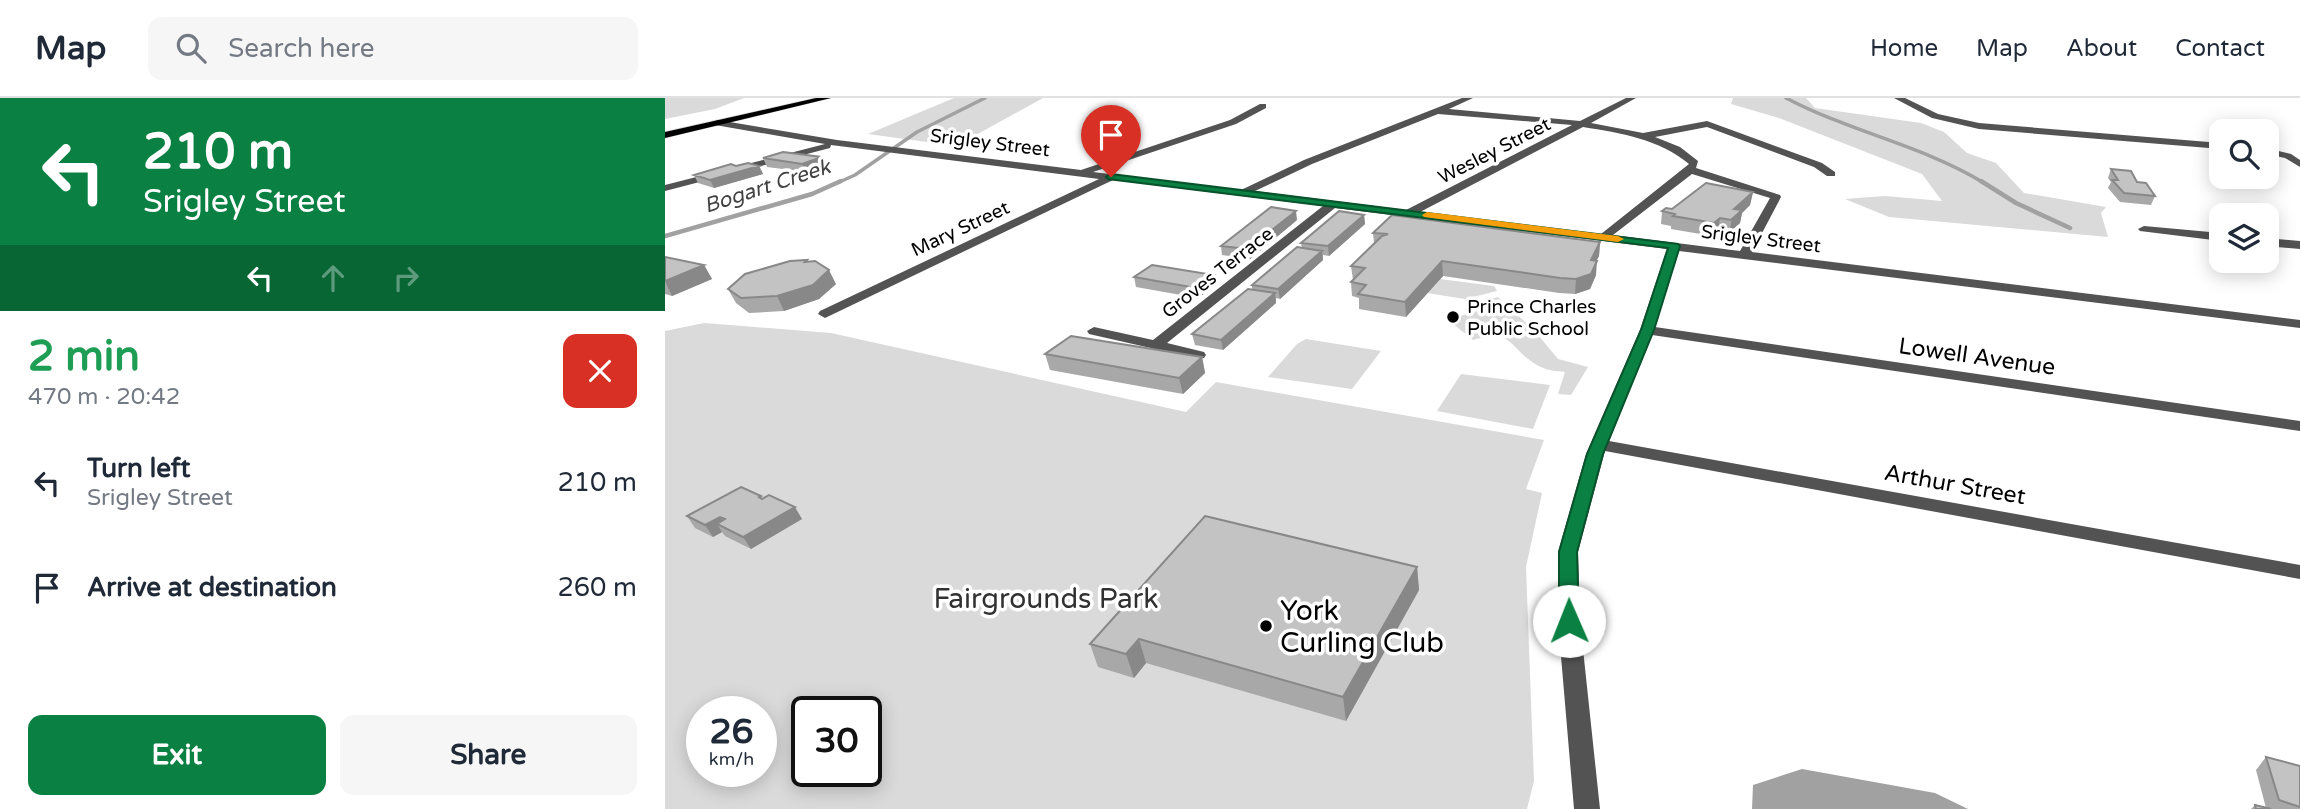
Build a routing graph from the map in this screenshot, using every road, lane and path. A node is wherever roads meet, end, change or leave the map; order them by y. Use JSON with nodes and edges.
{"nodes":[{"id":1,"x":827,"y":98,"type":"edge"},
{"id":2,"x":1469,"y":98,"type":"edge"},
{"id":3,"x":1632,"y":98,"type":"edge"},
{"id":4,"x":1898,"y":98,"type":"edge"},
{"id":5,"x":1263,"y":106,"type":"dead end"},
{"id":6,"x":1438,"y":111,"type":"junction"},
{"id":7,"x":718,"y":123,"type":"junction"},
{"id":8,"x":1583,"y":123,"type":"junction"},
{"id":9,"x":665,"y":135,"type":"edge"},
{"id":10,"x":1641,"y":137,"type":"junction"},
{"id":11,"x":837,"y":143,"type":"junction"},
{"id":12,"x":2209,"y":145,"type":"edge"},
{"id":13,"x":2279,"y":154,"type":"edge"},
{"id":14,"x":2300,"y":164,"type":"edge"},
{"id":15,"x":1690,"y":170,"type":"junction"},
{"id":16,"x":1081,"y":172,"type":"junction"},
{"id":17,"x":1831,"y":174,"type":"dead end"},
{"id":18,"x":1111,"y":177,"type":"junction"},
{"id":19,"x":665,"y":188,"type":"edge"},
{"id":20,"x":1243,"y":193,"type":"junction"},
{"id":21,"x":1333,"y":204,"type":"junction"},
{"id":22,"x":1409,"y":213,"type":"junction"},
{"id":23,"x":2144,"y":229,"type":"dead end"},
{"id":24,"x":2209,"y":236,"type":"edge"},
{"id":25,"x":1604,"y":237,"type":"junction"},
{"id":26,"x":2279,"y":243,"type":"edge"},
{"id":27,"x":2300,"y":245,"type":"edge"},
{"id":28,"x":1674,"y":246,"type":"junction"},
{"id":29,"x":1744,"y":255,"type":"junction"},
{"id":30,"x":825,"y":314,"type":"dead end"},
{"id":31,"x":2300,"y":324,"type":"edge"},
{"id":32,"x":1647,"y":330,"type":"junction"},
{"id":33,"x":1094,"y":331,"type":"dead end"},
{"id":34,"x":1157,"y":344,"type":"junction"},
{"id":35,"x":1199,"y":355,"type":"edge"},
{"id":36,"x":2300,"y":426,"type":"edge"},
{"id":37,"x":1601,"y":445,"type":"junction"},
{"id":38,"x":2300,"y":572,"type":"edge"},
{"id":39,"x":1587,"y":809,"type":"edge"}],
"edges":[{"from":1,"to":7,"type":"main road"},
{"from":2,"to":6,"type":"street"},
{"from":3,"to":8,"type":"street","name":"Wesley Street"},
{"from":4,"to":12,"type":"street"},
{"from":5,"to":16,"type":"street"},
{"from":6,"to":8,"type":"street"},
{"from":6,"to":20,"type":"street"},
{"from":7,"to":9,"type":"main road"},
{"from":7,"to":11,"type":"street","name":"Srigley Street"},
{"from":8,"to":10,"type":"street"},
{"from":8,"to":22,"type":"street","name":"Wesley Street"},
{"from":10,"to":15,"type":"street"},
{"from":10,"to":17,"type":"street"},
{"from":11,"to":16,"type":"street","name":"Srigley Street"},
{"from":11,"to":19,"type":"street"},
{"from":13,"to":14,"type":"street"},
{"from":15,"to":25,"type":"street"},
{"from":15,"to":29,"type":"street"},
{"from":16,"to":18,"type":"street","name":"Srigley Street"},
{"from":18,"to":20,"type":"street","name":"Srigley Street"},
{"from":18,"to":30,"type":"street","name":"Mary Street"},
{"from":20,"to":21,"type":"street","name":"Srigley Street"},
{"from":21,"to":22,"type":"street","name":"Srigley Street"},
{"from":21,"to":34,"type":"street","name":"Groves Terrace"},
{"from":22,"to":25,"type":"street","name":"Srigley Street"},
{"from":23,"to":24,"type":"street"},
{"from":25,"to":28,"type":"street","name":"Srigley Street"},
{"from":26,"to":27,"type":"street"},
{"from":28,"to":29,"type":"street","name":"Srigley Street"},
{"from":28,"to":32,"type":"street"},
{"from":29,"to":31,"type":"street","name":"Srigley Street"},
{"from":32,"to":36,"type":"street","name":"Lowell Avenue"},
{"from":32,"to":37,"type":"street"},
{"from":33,"to":34,"type":"street","name":"Groves Terrace"},
{"from":34,"to":35,"type":"street","name":"Groves Terrace"},
{"from":37,"to":38,"type":"street","name":"Arthur Street"},
{"from":37,"to":39,"type":"street"}]}
